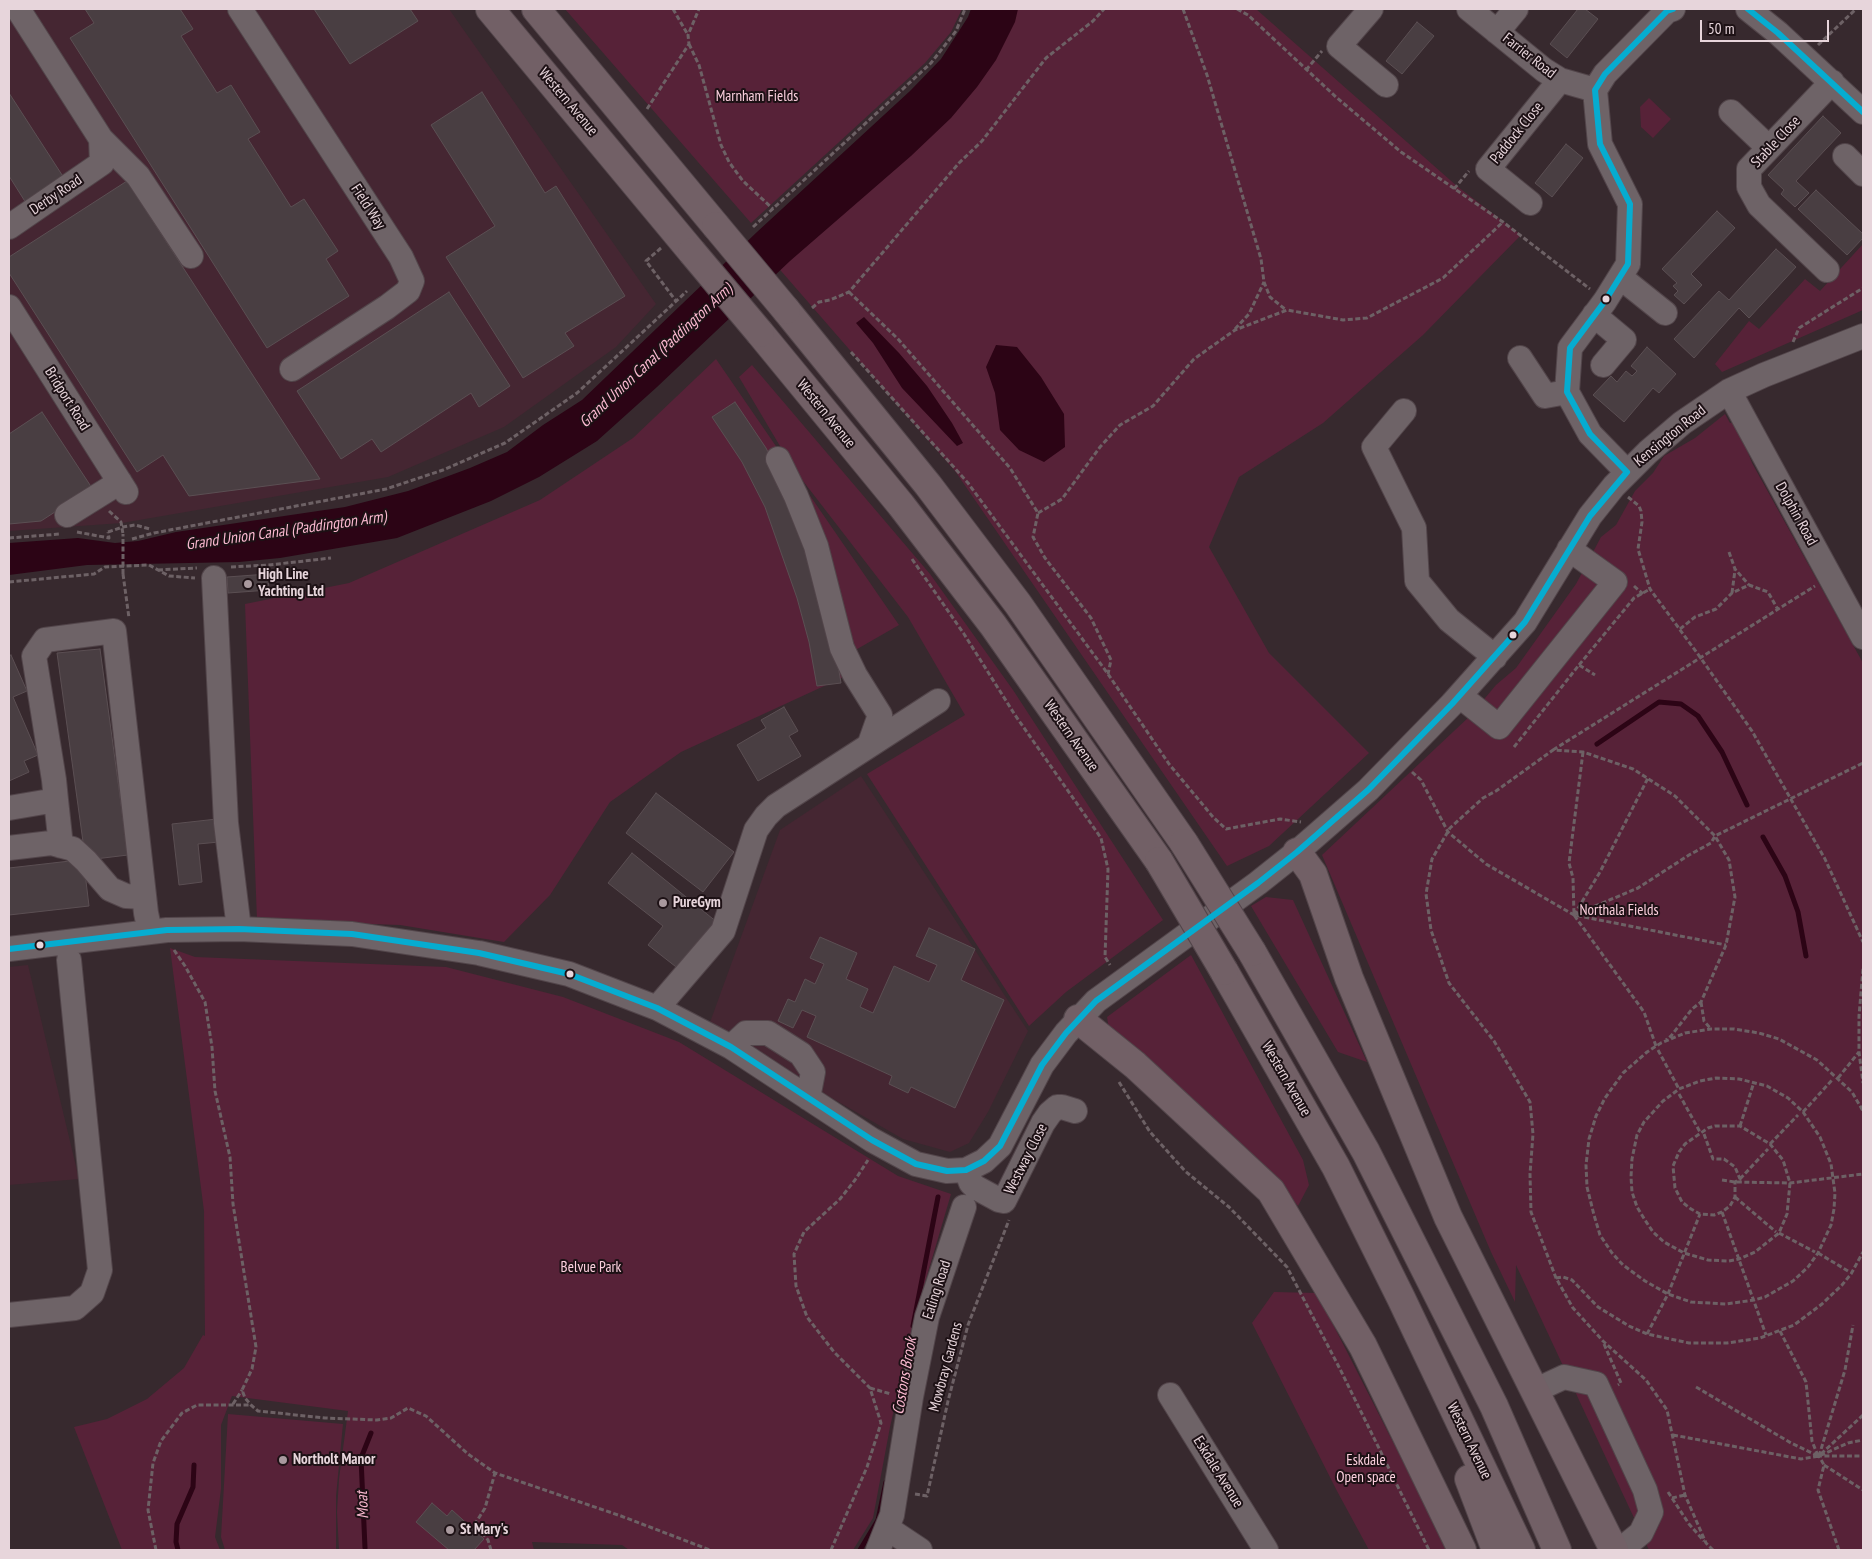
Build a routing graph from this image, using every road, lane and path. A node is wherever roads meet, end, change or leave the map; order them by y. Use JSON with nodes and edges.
{"nodes":[{"id":1,"x":18,"y":9,"type":"edge"},
{"id":2,"x":240,"y":9,"type":"edge"},
{"id":3,"x":490,"y":9,"type":"edge"},
{"id":4,"x":536,"y":9,"type":"edge"},
{"id":5,"x":673,"y":9,"type":"edge"},
{"id":6,"x":699,"y":9,"type":"edge"},
{"id":7,"x":965,"y":9,"type":"edge"},
{"id":8,"x":1104,"y":9,"type":"edge"},
{"id":9,"x":1183,"y":9,"type":"edge"},
{"id":10,"x":1237,"y":9,"type":"edge"},
{"id":11,"x":1370,"y":9,"type":"edge"},
{"id":12,"x":1469,"y":9,"type":"edge"},
{"id":13,"x":1516,"y":9,"type":"edge"},
{"id":14,"x":1673,"y":9,"type":"edge"},
{"id":15,"x":1748,"y":9,"type":"edge"},
{"id":16,"x":1856,"y":9,"type":"edge"},
{"id":17,"x":1497,"y":32,"type":"junction"},
{"id":18,"x":688,"y":35,"type":"junction"},
{"id":19,"x":689,"y":44,"type":"junction"},
{"id":20,"x":1805,"y":58,"type":"junction"},
{"id":21,"x":1560,"y":80,"type":"junction"},
{"id":22,"x":1832,"y":82,"type":"junction"},
{"id":23,"x":1386,"y":85,"type":"dead end"},
{"id":24,"x":1595,"y":90,"type":"junction"},
{"id":25,"x":645,"y":112,"type":"dead end"},
{"id":26,"x":1731,"y":112,"type":"dead end"},
{"id":27,"x":1863,"y":112,"type":"edge"},
{"id":28,"x":102,"y":139,"type":"junction"},
{"id":29,"x":1770,"y":148,"type":"junction"},
{"id":30,"x":1845,"y":156,"type":"dead end"},
{"id":31,"x":1863,"y":174,"type":"edge"},
{"id":32,"x":1530,"y":203,"type":"dead end"},
{"id":33,"x":773,"y":209,"type":"junction"},
{"id":34,"x":1502,"y":222,"type":"junction"},
{"id":35,"x":9,"y":226,"type":"edge"},
{"id":36,"x":753,"y":227,"type":"dead end"},
{"id":37,"x":661,"y":247,"type":"dead end"},
{"id":38,"x":191,"y":256,"type":"dead end"},
{"id":39,"x":1828,"y":270,"type":"dead end"},
{"id":40,"x":1620,"y":277,"type":"junction"},
{"id":41,"x":1264,"y":282,"type":"junction"},
{"id":42,"x":1863,"y":288,"type":"edge"},
{"id":43,"x":687,"y":291,"type":"dead end"},
{"id":44,"x":850,"y":292,"type":"junction"},
{"id":45,"x":676,"y":301,"type":"junction"},
{"id":46,"x":9,"y":307,"type":"edge"},
{"id":47,"x":801,"y":307,"type":"junction"},
{"id":48,"x":1600,"y":308,"type":"junction"},
{"id":49,"x":1287,"y":310,"type":"junction"},
{"id":50,"x":1665,"y":313,"type":"dead end"},
{"id":51,"x":818,"y":315,"type":"dead end"},
{"id":52,"x":1235,"y":330,"type":"junction"},
{"id":53,"x":1863,"y":336,"type":"edge"},
{"id":54,"x":1794,"y":338,"type":"dead end"},
{"id":55,"x":851,"y":352,"type":"dead end"},
{"id":56,"x":1520,"y":358,"type":"dead end"},
{"id":57,"x":1603,"y":365,"type":"dead end"},
{"id":58,"x":292,"y":369,"type":"dead end"},
{"id":59,"x":1729,"y":391,"type":"junction"},
{"id":60,"x":1566,"y":392,"type":"junction"},
{"id":61,"x":1404,"y":411,"type":"dead end"},
{"id":62,"x":778,"y":459,"type":"dead end"},
{"id":63,"x":1627,"y":472,"type":"junction"},
{"id":64,"x":1628,"y":498,"type":"dead end"},
{"id":65,"x":1038,"y":513,"type":"junction"},
{"id":66,"x":67,"y":515,"type":"dead end"},
{"id":67,"x":121,"y":522,"type":"dead end"},
{"id":68,"x":125,"y":526,"type":"junction"},
{"id":69,"x":154,"y":533,"type":"junction"},
{"id":70,"x":109,"y":538,"type":"dead end"},
{"id":71,"x":132,"y":539,"type":"dead end"},
{"id":72,"x":1569,"y":549,"type":"junction"},
{"id":73,"x":1729,"y":552,"type":"dead end"},
{"id":74,"x":909,"y":554,"type":"dead end"},
{"id":75,"x":331,"y":558,"type":"dead end"},
{"id":76,"x":1735,"y":569,"type":"junction"},
{"id":77,"x":158,"y":570,"type":"junction"},
{"id":78,"x":213,"y":571,"type":"junction"},
{"id":79,"x":123,"y":574,"type":"dead end"},
{"id":80,"x":1830,"y":576,"type":"junction"},
{"id":81,"x":9,"y":582,"type":"edge"},
{"id":82,"x":1749,"y":585,"type":"junction"},
{"id":83,"x":1650,"y":589,"type":"junction"},
{"id":84,"x":1732,"y":593,"type":"junction"},
{"id":85,"x":1777,"y":608,"type":"junction"},
{"id":86,"x":1680,"y":629,"type":"junction"},
{"id":87,"x":1863,"y":637,"type":"edge"},
{"id":88,"x":1495,"y":657,"type":"junction"},
{"id":89,"x":1700,"y":657,"type":"junction"},
{"id":90,"x":1579,"y":665,"type":"junction"},
{"id":91,"x":1108,"y":674,"type":"junction"},
{"id":92,"x":1595,"y":675,"type":"dead end"},
{"id":93,"x":1460,"y":696,"type":"junction"},
{"id":94,"x":938,"y":701,"type":"dead end"},
{"id":95,"x":870,"y":743,"type":"junction"},
{"id":96,"x":1514,"y":747,"type":"dead end"},
{"id":97,"x":1553,"y":750,"type":"junction"},
{"id":98,"x":1583,"y":752,"type":"junction"},
{"id":99,"x":1399,"y":759,"type":"junction"},
{"id":100,"x":1863,"y":765,"type":"edge"},
{"id":101,"x":1648,"y":778,"type":"junction"},
{"id":102,"x":1790,"y":798,"type":"junction"},
{"id":103,"x":56,"y":800,"type":"junction"},
{"id":104,"x":9,"y":808,"type":"edge"},
{"id":105,"x":1304,"y":822,"type":"dead end"},
{"id":106,"x":1448,"y":832,"type":"junction"},
{"id":107,"x":1715,"y":836,"type":"junction"},
{"id":108,"x":61,"y":846,"type":"junction"},
{"id":109,"x":9,"y":848,"type":"edge"},
{"id":110,"x":1297,"y":852,"type":"junction"},
{"id":111,"x":144,"y":897,"type":"junction"},
{"id":112,"x":1574,"y":915,"type":"junction"},
{"id":113,"x":239,"y":929,"type":"junction"},
{"id":114,"x":159,"y":938,"type":"junction"},
{"id":115,"x":1863,"y":942,"type":"edge"},
{"id":116,"x":1726,"y":945,"type":"junction"},
{"id":117,"x":9,"y":949,"type":"edge"},
{"id":118,"x":68,"y":960,"type":"dead end"},
{"id":119,"x":1110,"y":965,"type":"dead end"},
{"id":120,"x":1863,"y":969,"type":"edge"},
{"id":121,"x":1701,"y":1002,"type":"junction"},
{"id":122,"x":657,"y":1008,"type":"junction"},
{"id":123,"x":1078,"y":1019,"type":"junction"},
{"id":124,"x":1711,"y":1029,"type":"junction"},
{"id":125,"x":1661,"y":1043,"type":"junction"},
{"id":126,"x":731,"y":1047,"type":"junction"},
{"id":127,"x":1657,"y":1048,"type":"junction"},
{"id":128,"x":1859,"y":1052,"type":"junction"},
{"id":129,"x":1838,"y":1078,"type":"junction"},
{"id":130,"x":1833,"y":1079,"type":"dead end"},
{"id":131,"x":1118,"y":1081,"type":"dead end"},
{"id":132,"x":1754,"y":1082,"type":"junction"},
{"id":133,"x":1863,"y":1082,"type":"edge"},
{"id":134,"x":1678,"y":1089,"type":"junction"},
{"id":135,"x":1679,"y":1094,"type":"dead end"},
{"id":136,"x":808,"y":1098,"type":"junction"},
{"id":137,"x":1075,"y":1111,"type":"dead end"},
{"id":138,"x":1863,"y":1111,"type":"edge"},
{"id":139,"x":1803,"y":1112,"type":"junction"},
{"id":140,"x":1798,"y":1115,"type":"dead end"},
{"id":141,"x":1740,"y":1126,"type":"junction"},
{"id":142,"x":1700,"y":1132,"type":"junction"},
{"id":143,"x":1704,"y":1134,"type":"dead end"},
{"id":144,"x":1769,"y":1147,"type":"junction"},
{"id":145,"x":868,"y":1159,"type":"dead end"},
{"id":146,"x":1863,"y":1174,"type":"edge"},
{"id":147,"x":1833,"y":1177,"type":"junction"},
{"id":148,"x":1740,"y":1179,"type":"junction"},
{"id":149,"x":1722,"y":1180,"type":"dead end"},
{"id":150,"x":1736,"y":1182,"type":"junction"},
{"id":151,"x":1790,"y":1183,"type":"junction"},
{"id":152,"x":968,"y":1188,"type":"junction"},
{"id":153,"x":1735,"y":1197,"type":"junction"},
{"id":154,"x":1722,"y":1212,"type":"junction"},
{"id":155,"x":1700,"y":1214,"type":"junction"},
{"id":156,"x":1010,"y":1219,"type":"dead end"},
{"id":157,"x":1778,"y":1232,"type":"junction"},
{"id":158,"x":1863,"y":1252,"type":"edge"},
{"id":159,"x":1684,"y":1253,"type":"junction"},
{"id":160,"x":1817,"y":1253,"type":"junction"},
{"id":161,"x":1739,"y":1259,"type":"junction"},
{"id":162,"x":1848,"y":1271,"type":"dead end"},
{"id":163,"x":1556,"y":1278,"type":"junction"},
{"id":164,"x":1668,"y":1294,"type":"junction"},
{"id":165,"x":1401,"y":1298,"type":"junction"},
{"id":166,"x":1754,"y":1300,"type":"junction"},
{"id":167,"x":9,"y":1315,"type":"edge"},
{"id":168,"x":1853,"y":1325,"type":"dead end"},
{"id":169,"x":1780,"y":1331,"type":"junction"},
{"id":170,"x":1647,"y":1334,"type":"junction"},
{"id":171,"x":1766,"y":1335,"type":"junction"},
{"id":172,"x":1603,"y":1341,"type":"junction"},
{"id":173,"x":1621,"y":1384,"type":"dead end"},
{"id":174,"x":1696,"y":1387,"type":"dead end"},
{"id":175,"x":870,"y":1388,"type":"junction"},
{"id":176,"x":242,"y":1390,"type":"junction"},
{"id":177,"x":1534,"y":1391,"type":"junction"},
{"id":178,"x":894,"y":1395,"type":"dead end"},
{"id":179,"x":1170,"y":1395,"type":"dead end"},
{"id":180,"x":234,"y":1404,"type":"junction"},
{"id":181,"x":251,"y":1405,"type":"junction"},
{"id":182,"x":1494,"y":1406,"type":"junction"},
{"id":183,"x":1863,"y":1414,"type":"edge"},
{"id":184,"x":1673,"y":1436,"type":"junction"},
{"id":185,"x":1863,"y":1440,"type":"edge"},
{"id":186,"x":1819,"y":1456,"type":"junction"},
{"id":187,"x":1863,"y":1456,"type":"edge"},
{"id":188,"x":1824,"y":1465,"type":"junction"},
{"id":189,"x":495,"y":1473,"type":"junction"},
{"id":190,"x":1863,"y":1490,"type":"edge"},
{"id":191,"x":897,"y":1492,"type":"junction"},
{"id":192,"x":1685,"y":1495,"type":"junction"},
{"id":193,"x":1672,"y":1498,"type":"dead end"},
{"id":194,"x":1689,"y":1524,"type":"dead end"},
{"id":195,"x":888,"y":1528,"type":"junction"},
{"id":196,"x":1706,"y":1543,"type":"junction"},
{"id":197,"x":156,"y":1550,"type":"edge"},
{"id":198,"x":491,"y":1550,"type":"edge"},
{"id":199,"x":710,"y":1550,"type":"edge"},
{"id":200,"x":831,"y":1550,"type":"edge"},
{"id":201,"x":878,"y":1550,"type":"edge"},
{"id":202,"x":920,"y":1550,"type":"edge"},
{"id":203,"x":1266,"y":1550,"type":"edge"},
{"id":204,"x":1429,"y":1550,"type":"edge"},
{"id":205,"x":1462,"y":1550,"type":"edge"},
{"id":206,"x":1496,"y":1550,"type":"edge"},
{"id":207,"x":1521,"y":1550,"type":"edge"},
{"id":208,"x":1557,"y":1550,"type":"edge"},
{"id":209,"x":1573,"y":1550,"type":"edge"},
{"id":210,"x":1614,"y":1550,"type":"edge"},
{"id":211,"x":1620,"y":1550,"type":"edge"},
{"id":212,"x":1713,"y":1550,"type":"edge"},
{"id":213,"x":1839,"y":1550,"type":"edge"}],
"edges":[{"from":1,"to":28,"type":"street"},
{"from":2,"to":58,"type":"street","name":"Field Way"},
{"from":3,"to":165,"type":"highway","name":"Western Avenue","bridge":true},
{"from":4,"to":47,"type":"highway","bridge":true},
{"from":5,"to":18,"type":"path"},
{"from":6,"to":18,"type":"path"},
{"from":7,"to":33,"type":"path"},
{"from":8,"to":44,"type":"path"},
{"from":9,"to":41,"type":"path"},
{"from":10,"to":34,"type":"path"},
{"from":11,"to":23,"type":"street"},
{"from":12,"to":17,"type":"street","name":"Farrier Road"},
{"from":13,"to":17,"type":"street"},
{"from":14,"to":24,"type":"street"},
{"from":15,"to":20,"type":"street"},
{"from":16,"to":20,"type":"path"},
{"from":17,"to":21,"type":"street","name":"Farrier Road"},
{"from":18,"to":19,"type":"path"},
{"from":19,"to":25,"type":"path"},
{"from":19,"to":33,"type":"path"},
{"from":20,"to":22,"type":"street"},
{"from":21,"to":24,"type":"street","name":"Farrier Road"},
{"from":21,"to":32,"type":"street","name":"Paddock Close"},
{"from":22,"to":27,"type":"street"},
{"from":22,"to":29,"type":"street","name":"Stable Close"},
{"from":24,"to":40,"type":"street"},
{"from":26,"to":29,"type":"street"},
{"from":28,"to":35,"type":"street","name":"Derby Road"},
{"from":28,"to":38,"type":"street"},
{"from":29,"to":39,"type":"street","name":"Stable Close"},
{"from":30,"to":31,"type":"street"},
{"from":33,"to":36,"type":"path"},
{"from":34,"to":48,"type":"path"},
{"from":34,"to":49,"type":"path"},
{"from":37,"to":45,"type":"path"},
{"from":40,"to":48,"type":"street"},
{"from":40,"to":50,"type":"street"},
{"from":41,"to":49,"type":"path"},
{"from":41,"to":52,"type":"path"},
{"from":42,"to":54,"type":"path"},
{"from":43,"to":45,"type":"path"},
{"from":44,"to":47,"type":"path"},
{"from":44,"to":65,"type":"path"},
{"from":45,"to":69,"type":"path"},
{"from":46,"to":66,"type":"street","name":"Bridport Road"},
{"from":47,"to":51,"type":"path"},
{"from":47,"to":182,"type":"highway","bridge":true},
{"from":48,"to":57,"type":"street"},
{"from":48,"to":60,"type":"street"},
{"from":49,"to":52,"type":"path"},
{"from":52,"to":65,"type":"path"},
{"from":53,"to":59,"type":"street","name":"Kensington Road"},
{"from":55,"to":91,"type":"path"},
{"from":56,"to":60,"type":"street"},
{"from":59,"to":63,"type":"street","name":"Kensington Road"},
{"from":59,"to":80,"type":"street","name":"Dolphin Road"},
{"from":60,"to":63,"type":"street"},
{"from":61,"to":88,"type":"street"},
{"from":62,"to":95,"type":"street"},
{"from":63,"to":72,"type":"street","name":"Kensington Road"},
{"from":64,"to":83,"type":"path"},
{"from":65,"to":91,"type":"path"},
{"from":67,"to":68,"type":"path"},
{"from":68,"to":69,"type":"path"},
{"from":68,"to":70,"type":"path"},
{"from":68,"to":79,"type":"path","bridge":true},
{"from":69,"to":71,"type":"path"},
{"from":72,"to":88,"type":"street","name":"Kensington Road"},
{"from":72,"to":93,"type":"street"},
{"from":73,"to":76,"type":"path"},
{"from":74,"to":119,"type":"path"},
{"from":75,"to":78,"type":"path"},
{"from":76,"to":82,"type":"path"},
{"from":76,"to":84,"type":"path"},
{"from":77,"to":78,"type":"path"},
{"from":77,"to":78,"type":"path"},
{"from":77,"to":81,"type":"path"},
{"from":78,"to":113,"type":"street"},
{"from":80,"to":85,"type":"path"},
{"from":80,"to":87,"type":"street","name":"Dolphin Road"},
{"from":82,"to":84,"type":"path"},
{"from":82,"to":85,"type":"path"},
{"from":83,"to":86,"type":"path"},
{"from":83,"to":90,"type":"path"},
{"from":84,"to":86,"type":"path"},
{"from":85,"to":89,"type":"path"},
{"from":86,"to":89,"type":"path"},
{"from":88,"to":93,"type":"street","name":"Kensington Road"},
{"from":89,"to":97,"type":"path"},
{"from":89,"to":102,"type":"path"},
{"from":90,"to":92,"type":"path"},
{"from":90,"to":96,"type":"path"},
{"from":91,"to":105,"type":"path"},
{"from":93,"to":99,"type":"street","name":"Kensington Road"},
{"from":94,"to":95,"type":"street"},
{"from":95,"to":122,"type":"street"},
{"from":97,"to":98,"type":"path"},
{"from":97,"to":106,"type":"path"},
{"from":98,"to":101,"type":"path"},
{"from":98,"to":112,"type":"path"},
{"from":99,"to":106,"type":"path"},
{"from":99,"to":110,"type":"street","name":"Kensington Road"},
{"from":100,"to":102,"type":"path"},
{"from":101,"to":107,"type":"path"},
{"from":101,"to":112,"type":"path"},
{"from":102,"to":107,"type":"path"},
{"from":102,"to":115,"type":"path"},
{"from":103,"to":104,"type":"street"},
{"from":103,"to":108,"type":"street"},
{"from":103,"to":111,"type":"street"},
{"from":106,"to":112,"type":"path"},
{"from":106,"to":163,"type":"path"},
{"from":107,"to":112,"type":"path"},
{"from":107,"to":116,"type":"path"},
{"from":108,"to":109,"type":"street"},
{"from":108,"to":111,"type":"street"},
{"from":110,"to":123,"type":"street","name":"Kensington Road"},
{"from":110,"to":177,"type":"highway"},
{"from":111,"to":114,"type":"street"},
{"from":112,"to":116,"type":"path"},
{"from":112,"to":127,"type":"path"},
{"from":113,"to":114,"type":"street"},
{"from":113,"to":122,"type":"street"},
{"from":114,"to":117,"type":"street"},
{"from":114,"to":176,"type":"path"},
{"from":116,"to":121,"type":"path"},
{"from":118,"to":167,"type":"street"},
{"from":120,"to":128,"type":"path"},
{"from":121,"to":124,"type":"path"},
{"from":121,"to":125,"type":"path"},
{"from":122,"to":126,"type":"street"},
{"from":123,"to":152,"type":"street","name":"Kensington Road"},
{"from":123,"to":205,"type":"highway"},
{"from":124,"to":125,"type":"path"},
{"from":124,"to":129,"type":"path"},
{"from":125,"to":127,"type":"path"},
{"from":126,"to":136,"type":"street"},
{"from":126,"to":136,"type":"street"},
{"from":127,"to":134,"type":"path"},
{"from":127,"to":164,"type":"path"},
{"from":128,"to":129,"type":"path"},
{"from":128,"to":133,"type":"path"},
{"from":129,"to":138,"type":"path"},
{"from":130,"to":139,"type":"path"},
{"from":131,"to":204,"type":"path"},
{"from":132,"to":134,"type":"path"},
{"from":132,"to":139,"type":"path"},
{"from":132,"to":141,"type":"path"},
{"from":134,"to":159,"type":"path"},
{"from":135,"to":142,"type":"path"},
{"from":136,"to":152,"type":"street"},
{"from":137,"to":152,"type":"street","name":"Westway Close"},
{"from":139,"to":147,"type":"path"},
{"from":140,"to":144,"type":"path"},
{"from":141,"to":142,"type":"path"},
{"from":141,"to":144,"type":"path"},
{"from":142,"to":155,"type":"path"},
{"from":143,"to":148,"type":"path"},
{"from":144,"to":148,"type":"path"},
{"from":144,"to":151,"type":"path"},
{"from":145,"to":175,"type":"path"},
{"from":146,"to":147,"type":"path"},
{"from":147,"to":151,"type":"path"},
{"from":147,"to":160,"type":"path"},
{"from":148,"to":150,"type":"path"},
{"from":149,"to":150,"type":"path"},
{"from":150,"to":151,"type":"path"},
{"from":150,"to":153,"type":"path"},
{"from":151,"to":157,"type":"path"},
{"from":152,"to":191,"type":"street","name":"Ealing Road"},
{"from":153,"to":154,"type":"path"},
{"from":153,"to":157,"type":"path"},
{"from":154,"to":155,"type":"path"},
{"from":154,"to":161,"type":"path"},
{"from":155,"to":159,"type":"path"},
{"from":156,"to":191,"type":"path","name":"Mowbray Gardens"},
{"from":157,"to":160,"type":"path"},
{"from":157,"to":161,"type":"path"},
{"from":158,"to":169,"type":"path"},
{"from":159,"to":161,"type":"path"},
{"from":159,"to":164,"type":"path"},
{"from":160,"to":162,"type":"path"},
{"from":160,"to":166,"type":"path"},
{"from":161,"to":166,"type":"path"},
{"from":163,"to":170,"type":"path"},
{"from":163,"to":172,"type":"path"},
{"from":164,"to":166,"type":"path"},
{"from":164,"to":170,"type":"path"},
{"from":165,"to":206,"type":"highway"},
{"from":165,"to":207,"type":"highway","name":"Western Avenue"},
{"from":166,"to":171,"type":"path"},
{"from":168,"to":186,"type":"path"},
{"from":169,"to":171,"type":"path"},
{"from":169,"to":186,"type":"path"},
{"from":170,"to":171,"type":"path"},
{"from":172,"to":173,"type":"path"},
{"from":172,"to":184,"type":"path"},
{"from":174,"to":186,"type":"path"},
{"from":175,"to":178,"type":"path"},
{"from":175,"to":200,"type":"path"},
{"from":176,"to":180,"type":"path"},
{"from":176,"to":181,"type":"path"},
{"from":177,"to":210,"type":"highway"},
{"from":177,"to":211,"type":"street"},
{"from":179,"to":203,"type":"street","name":"Eskdale Avenue"},
{"from":180,"to":181,"type":"path"},
{"from":180,"to":197,"type":"path"},
{"from":181,"to":189,"type":"path"},
{"from":182,"to":208,"type":"highway"},
{"from":182,"to":209,"type":"highway"},
{"from":183,"to":186,"type":"path"},
{"from":184,"to":186,"type":"path"},
{"from":184,"to":192,"type":"path"},
{"from":185,"to":186,"type":"path"},
{"from":186,"to":187,"type":"path"},
{"from":186,"to":188,"type":"path"},
{"from":188,"to":190,"type":"path"},
{"from":188,"to":213,"type":"path"},
{"from":189,"to":198,"type":"path"},
{"from":189,"to":199,"type":"path"},
{"from":191,"to":195,"type":"street","name":"Ealing Road"},
{"from":192,"to":193,"type":"path"},
{"from":192,"to":196,"type":"path"},
{"from":194,"to":196,"type":"path"},
{"from":195,"to":201,"type":"street","name":"Ealing Road"},
{"from":195,"to":202,"type":"street"},
{"from":196,"to":212,"type":"path"}]}
